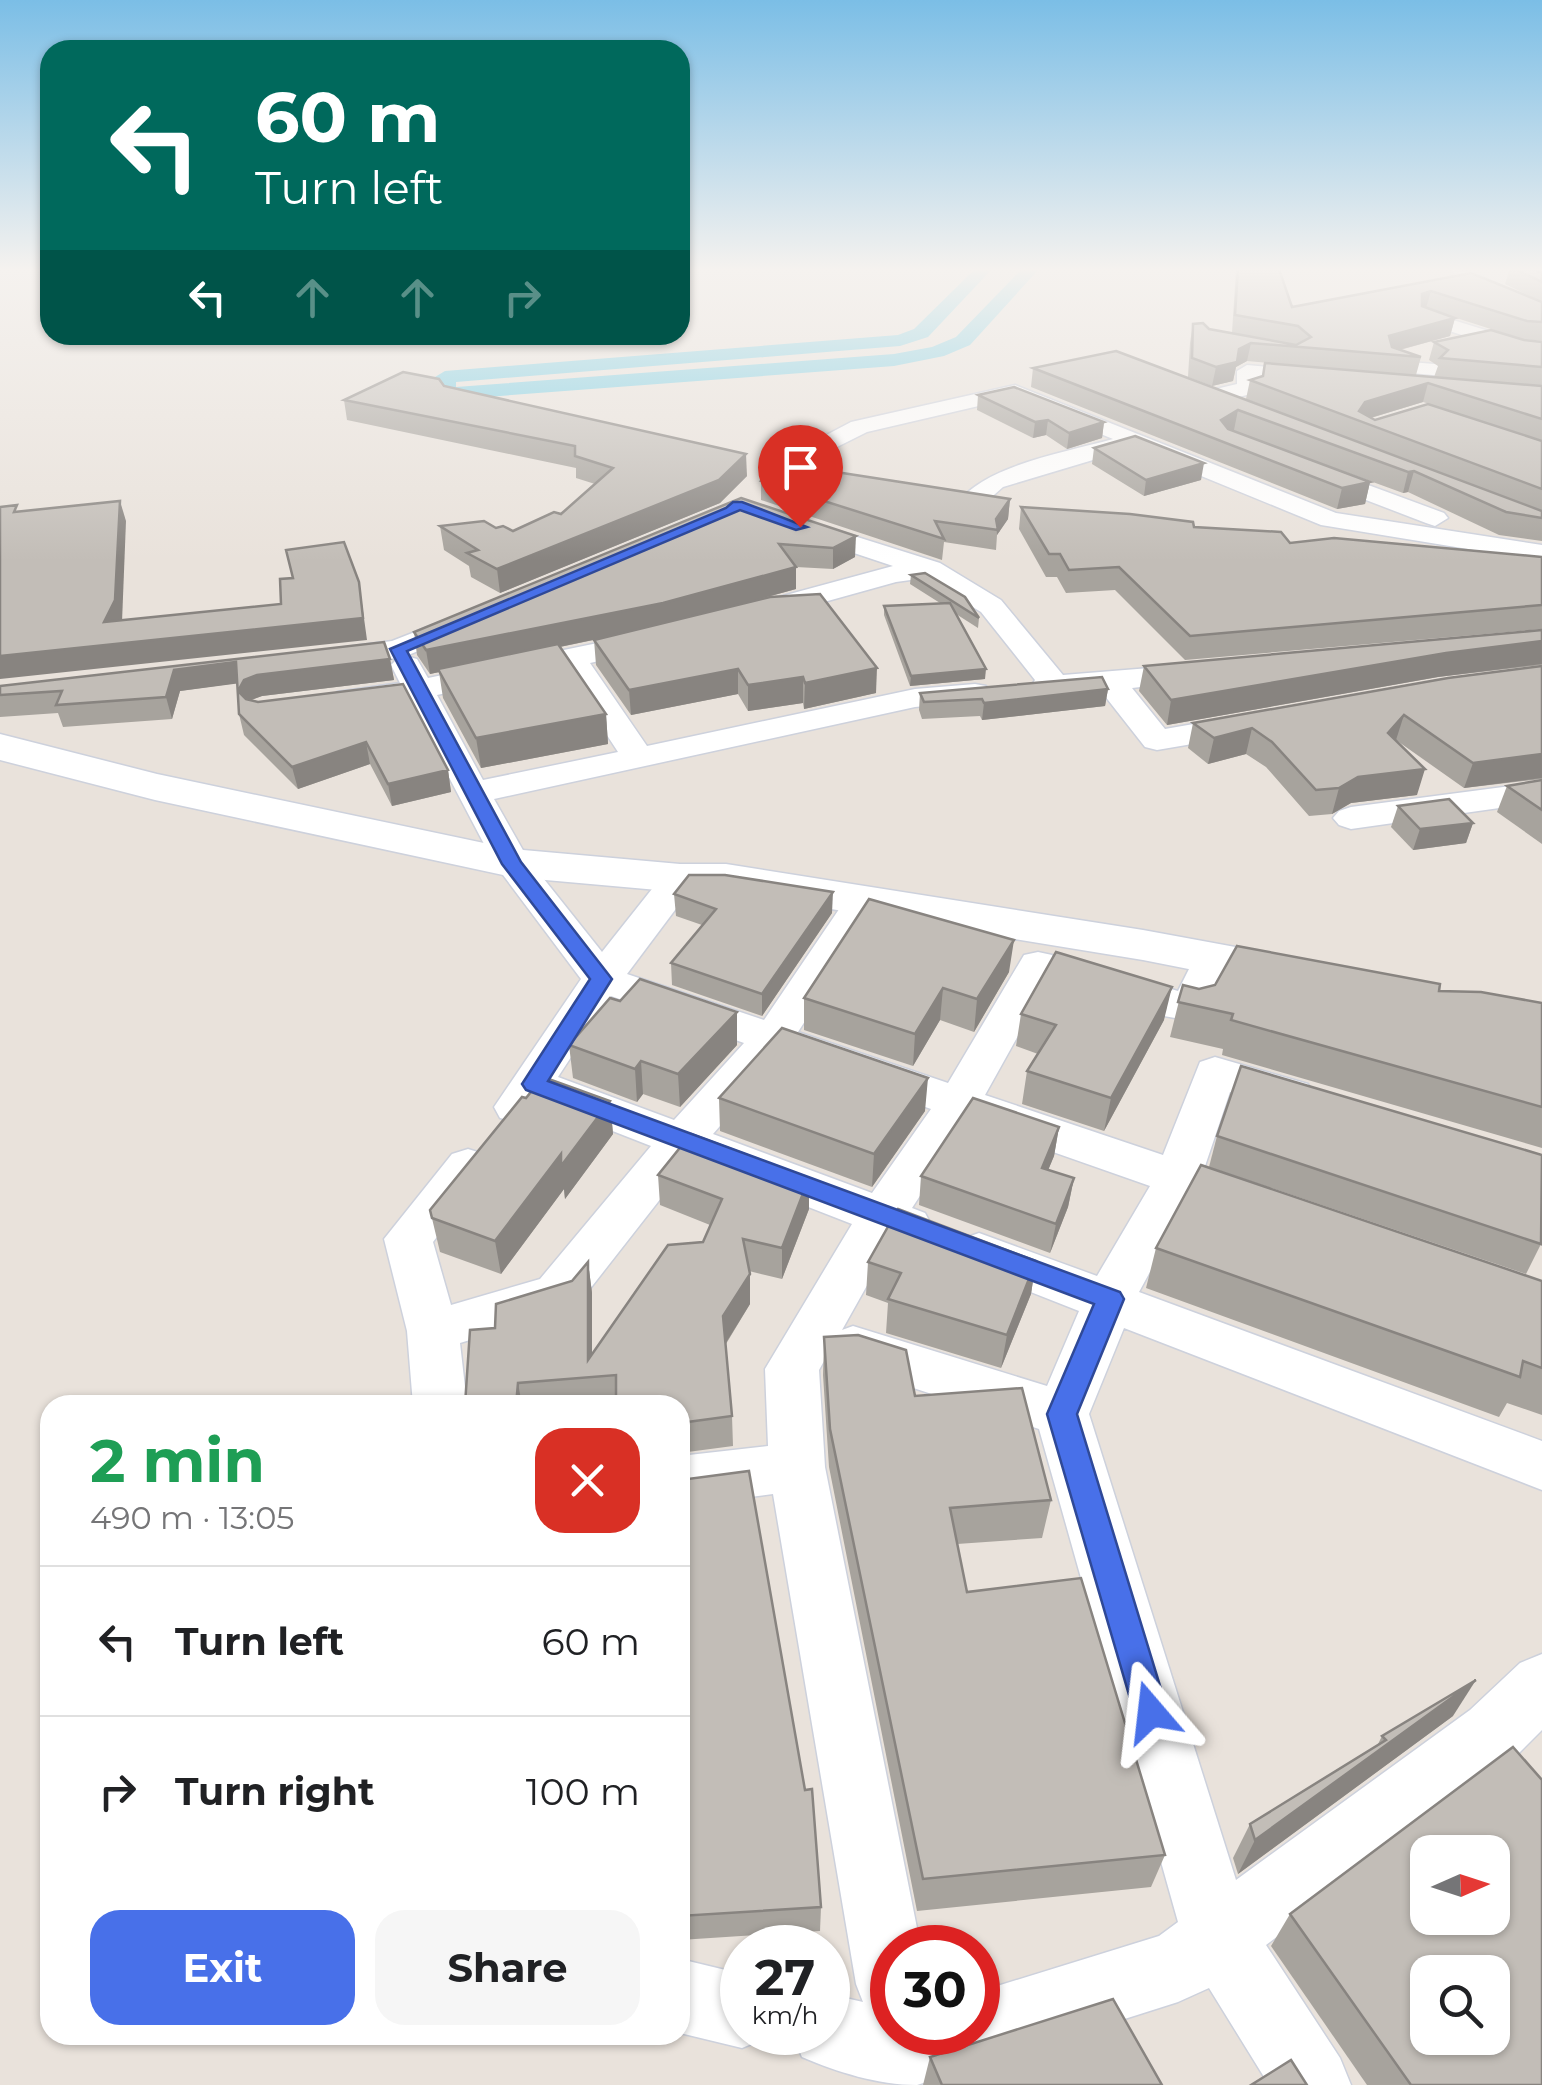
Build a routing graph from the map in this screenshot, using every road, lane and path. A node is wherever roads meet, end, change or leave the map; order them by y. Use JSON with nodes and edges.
{"nodes":[{"id":1,"x":1486,"y":366,"type":"edge"},
{"id":2,"x":1542,"y":379,"type":"edge"},
{"id":3,"x":1203,"y":394,"type":"edge"},
{"id":4,"x":1542,"y":396,"type":"edge"},
{"id":5,"x":1134,"y":440,"type":"junction"},
{"id":6,"x":1214,"y":447,"type":"edge"},
{"id":7,"x":1178,"y":458,"type":"junction"},
{"id":8,"x":1287,"y":462,"type":"edge"},
{"id":9,"x":830,"y":480,"type":"edge"},
{"id":10,"x":1007,"y":510,"type":"edge"},
{"id":11,"x":774,"y":518,"type":"edge"},
{"id":12,"x":1330,"y":520,"type":"junction"},
{"id":13,"x":1531,"y":552,"type":"edge"},
{"id":14,"x":1346,"y":554,"type":"edge"},
{"id":15,"x":1424,"y":560,"type":"edge"},
{"id":16,"x":930,"y":569,"type":"junction"},
{"id":17,"x":1542,"y":570,"type":"edge"},
{"id":18,"x":486,"y":612,"type":"edge"},
{"id":19,"x":744,"y":616,"type":"edge"},
{"id":20,"x":688,"y":632,"type":"edge"},
{"id":21,"x":398,"y":649,"type":"junction"},
{"id":22,"x":571,"y":658,"type":"junction"},
{"id":23,"x":303,"y":660,"type":"edge"},
{"id":24,"x":1228,"y":670,"type":"edge"},
{"id":25,"x":1110,"y":680,"type":"junction"},
{"id":26,"x":1055,"y":686,"type":"junction"},
{"id":27,"x":418,"y":690,"type":"junction"},
{"id":28,"x":322,"y":702,"type":"edge"},
{"id":29,"x":1270,"y":720,"type":"edge"},
{"id":30,"x":0,"y":747,"type":"edge"},
{"id":31,"x":639,"y":758,"type":"junction"},
{"id":32,"x":1542,"y":792,"type":"edge"},
{"id":33,"x":473,"y":793,"type":"junction"},
{"id":34,"x":1351,"y":818,"type":"dead end"},
{"id":35,"x":512,"y":864,"type":"junction"},
{"id":36,"x":680,"y":878,"type":"junction"},
{"id":37,"x":860,"y":906,"type":"junction"},
{"id":38,"x":1213,"y":958,"type":"junction"},
{"id":39,"x":1038,"y":964,"type":"junction"},
{"id":40,"x":602,"y":979,"type":"junction"},
{"id":41,"x":1348,"y":984,"type":"edge"},
{"id":42,"x":772,"y":1038,"type":"junction"},
{"id":43,"x":534,"y":1084,"type":"junction"},
{"id":44,"x":958,"y":1102,"type":"junction"},
{"id":45,"x":1324,"y":1104,"type":"edge"},
{"id":46,"x":680,"y":1142,"type":"junction"},
{"id":47,"x":1178,"y":1178,"type":"junction"},
{"id":48,"x":882,"y":1216,"type":"junction"},
{"id":49,"x":1287,"y":1216,"type":"edge"},
{"id":50,"x":1110,"y":1299,"type":"junction"},
{"id":51,"x":433,"y":1331,"type":"junction"},
{"id":52,"x":812,"y":1334,"type":"junction"},
{"id":53,"x":439,"y":1395,"type":"edge"},
{"id":54,"x":1062,"y":1414,"type":"junction"},
{"id":55,"x":1542,"y":1466,"type":"edge"},
{"id":56,"x":796,"y":1467,"type":"junction"},
{"id":57,"x":690,"y":1481,"type":"edge"},
{"id":58,"x":1542,"y":1685,"type":"edge"},
{"id":59,"x":896,"y":1925,"type":"edge"},
{"id":60,"x":1218,"y":1936,"type":"junction"},
{"id":61,"x":690,"y":1998,"type":"edge"},
{"id":62,"x":720,"y":2005,"type":"edge"},
{"id":63,"x":1000,"y":2022,"type":"edge"},
{"id":64,"x":1313,"y":2085,"type":"edge"}],
"edges":[{"from":1,"to":2,"type":"street"},
{"from":3,"to":4,"type":"street"},
{"from":5,"to":7,"type":"street"},
{"from":5,"to":9,"type":"street"},
{"from":5,"to":10,"type":"street"},
{"from":6,"to":7,"type":"street"},
{"from":7,"to":12,"type":"street"},
{"from":8,"to":13,"type":"street"},
{"from":11,"to":16,"type":"street"},
{"from":12,"to":13,"type":"street"},
{"from":12,"to":14,"type":"street"},
{"from":15,"to":17,"type":"street"},
{"from":16,"to":19,"type":"street"},
{"from":16,"to":26,"type":"street"},
{"from":18,"to":21,"type":"street"},
{"from":20,"to":22,"type":"street"},
{"from":21,"to":23,"type":"street"},
{"from":21,"to":27,"type":"street"},
{"from":22,"to":27,"type":"street"},
{"from":22,"to":31,"type":"street"},
{"from":24,"to":25,"type":"street"},
{"from":25,"to":26,"type":"street"},
{"from":25,"to":29,"type":"street"},
{"from":26,"to":31,"type":"street"},
{"from":27,"to":28,"type":"street"},
{"from":27,"to":33,"type":"street"},
{"from":30,"to":35,"type":"street"},
{"from":31,"to":33,"type":"street"},
{"from":32,"to":34,"type":"street"},
{"from":33,"to":35,"type":"street"},
{"from":35,"to":36,"type":"street"},
{"from":35,"to":40,"type":"street"},
{"from":36,"to":37,"type":"street"},
{"from":36,"to":40,"type":"street"},
{"from":37,"to":38,"type":"street"},
{"from":37,"to":39,"type":"street"},
{"from":37,"to":42,"type":"street"},
{"from":38,"to":39,"type":"street"},
{"from":38,"to":41,"type":"street"},
{"from":39,"to":44,"type":"street"},
{"from":40,"to":42,"type":"street"},
{"from":40,"to":43,"type":"street"},
{"from":42,"to":44,"type":"street"},
{"from":42,"to":46,"type":"street"},
{"from":43,"to":46,"type":"street"},
{"from":43,"to":51,"type":"street"},
{"from":44,"to":47,"type":"street"},
{"from":44,"to":48,"type":"street"},
{"from":45,"to":47,"type":"street"},
{"from":46,"to":48,"type":"street"},
{"from":46,"to":51,"type":"street"},
{"from":47,"to":49,"type":"street"},
{"from":47,"to":50,"type":"street"},
{"from":48,"to":50,"type":"street"},
{"from":48,"to":52,"type":"street"},
{"from":50,"to":54,"type":"street"},
{"from":50,"to":55,"type":"street"},
{"from":51,"to":53,"type":"street"},
{"from":52,"to":54,"type":"street"},
{"from":52,"to":56,"type":"street"},
{"from":54,"to":60,"type":"street"},
{"from":56,"to":57,"type":"street"},
{"from":56,"to":59,"type":"street"},
{"from":58,"to":60,"type":"street"},
{"from":60,"to":63,"type":"street"},
{"from":60,"to":64,"type":"street"},
{"from":61,"to":62,"type":"street"}]}
